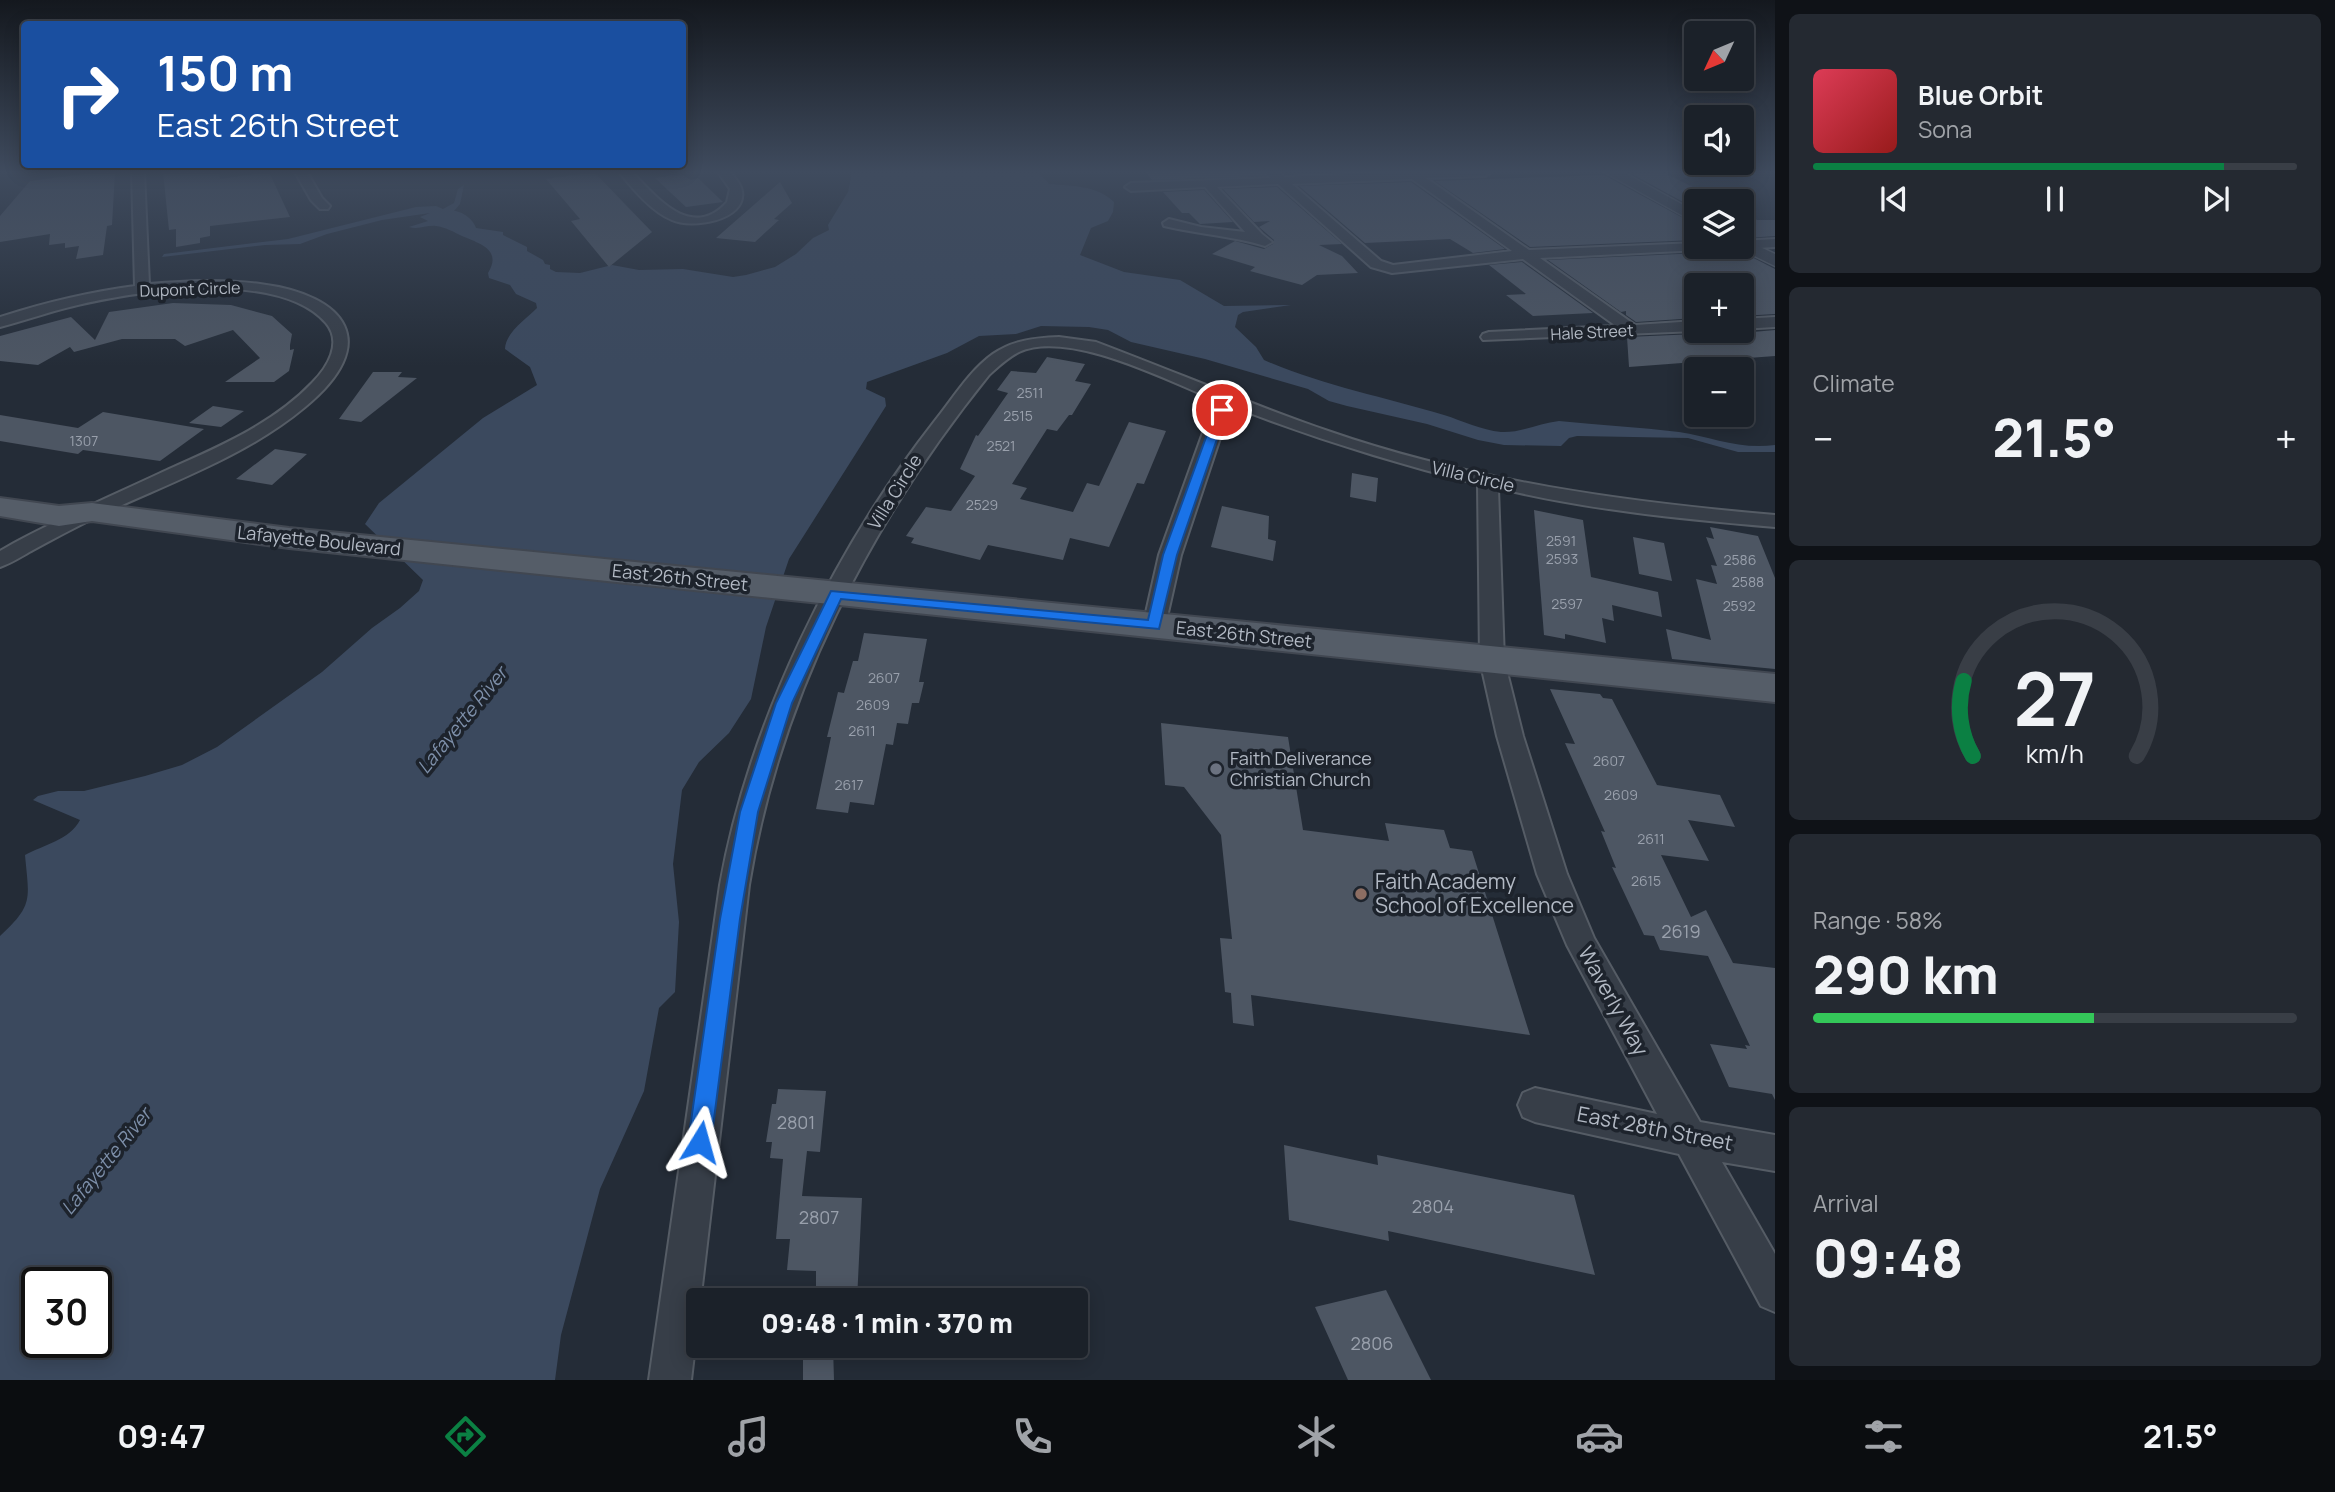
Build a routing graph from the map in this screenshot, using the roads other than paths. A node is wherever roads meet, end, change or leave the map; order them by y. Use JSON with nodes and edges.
{"nodes":[{"id":1,"x":140,"y":236,"type":"edge"},
{"id":2,"x":1235,"y":236,"type":"edge"},
{"id":3,"x":1259,"y":236,"type":"edge"},
{"id":4,"x":1344,"y":236,"type":"edge"},
{"id":5,"x":1500,"y":236,"type":"edge"},
{"id":6,"x":1775,"y":243,"type":"edge"},
{"id":7,"x":1754,"y":244,"type":"edge"},
{"id":8,"x":1684,"y":247,"type":"edge"},
{"id":9,"x":1754,"y":250,"type":"edge"},
{"id":10,"x":1525,"y":254,"type":"junction"},
{"id":11,"x":1775,"y":261,"type":"edge"},
{"id":12,"x":142,"y":289,"type":"junction"},
{"id":13,"x":0,"y":322,"type":"edge"},
{"id":14,"x":1775,"y":322,"type":"edge"},
{"id":15,"x":1754,"y":323,"type":"edge"},
{"id":16,"x":1684,"y":327,"type":"edge"},
{"id":17,"x":1632,"y":330,"type":"junction"},
{"id":18,"x":1489,"y":337,"type":"dead end"},
{"id":19,"x":1231,"y":399,"type":"junction"},
{"id":20,"x":1489,"y":482,"type":"junction"},
{"id":21,"x":0,"y":486,"type":"edge"},
{"id":22,"x":0,"y":507,"type":"edge"},
{"id":23,"x":92,"y":512,"type":"junction"},
{"id":24,"x":1775,"y":521,"type":"edge"},
{"id":25,"x":0,"y":559,"type":"edge"},
{"id":26,"x":546,"y":565,"type":"joint"},
{"id":27,"x":836,"y":594,"type":"junction"},
{"id":28,"x":1154,"y":626,"type":"junction"},
{"id":29,"x":1492,"y":660,"type":"junction"},
{"id":30,"x":1775,"y":688,"type":"edge"},
{"id":31,"x":1535,"y":1105,"type":"dead end"},
{"id":32,"x":1688,"y":1138,"type":"junction"},
{"id":33,"x":1775,"y":1153,"type":"edge"},
{"id":34,"x":1775,"y":1292,"type":"edge"},
{"id":35,"x":670,"y":1380,"type":"edge"}],
"edges":[{"from":1,"to":12,"type":"street"},
{"from":2,"to":3,"type":"street"},
{"from":4,"to":10,"type":"street"},
{"from":5,"to":10,"type":"street"},
{"from":6,"to":7,"type":"street"},
{"from":8,"to":10,"type":"street"},
{"from":9,"to":11,"type":"street"},
{"from":10,"to":17,"type":"street"},
{"from":12,"to":13,"type":"street","name":"Dupont Circle"},
{"from":12,"to":23,"type":"street","name":"Dupont Circle"},
{"from":14,"to":15,"type":"street"},
{"from":16,"to":17,"type":"street","name":"Hale Street"},
{"from":17,"to":18,"type":"street","name":"Hale Street"},
{"from":19,"to":20,"type":"street","name":"Villa Circle"},
{"from":19,"to":27,"type":"street","name":"Villa Circle"},
{"from":19,"to":28,"type":"street"},
{"from":20,"to":24,"type":"street","name":"Villa Circle"},
{"from":20,"to":29,"type":"street","name":"Waverly Way"},
{"from":21,"to":23,"type":"main road","name":"Lafayette Boulevard"},
{"from":22,"to":23,"type":"main road","name":"Lafayette Boulevard"},
{"from":23,"to":25,"type":"street"},
{"from":23,"to":26,"type":"main road","name":"Lafayette Boulevard"},
{"from":26,"to":27,"type":"main road","name":"East 26th Street"},
{"from":27,"to":28,"type":"main road","name":"East 26th Street"},
{"from":27,"to":35,"type":"street","name":"Villa Circle"},
{"from":28,"to":29,"type":"main road","name":"East 26th Street"},
{"from":29,"to":30,"type":"main road","name":"East 26th Street"},
{"from":29,"to":32,"type":"street","name":"Waverly Way"},
{"from":31,"to":32,"type":"street","name":"East 28th Street"},
{"from":32,"to":33,"type":"street","name":"East 28th Street"},
{"from":32,"to":34,"type":"street","name":"Waverly Way"}]}
